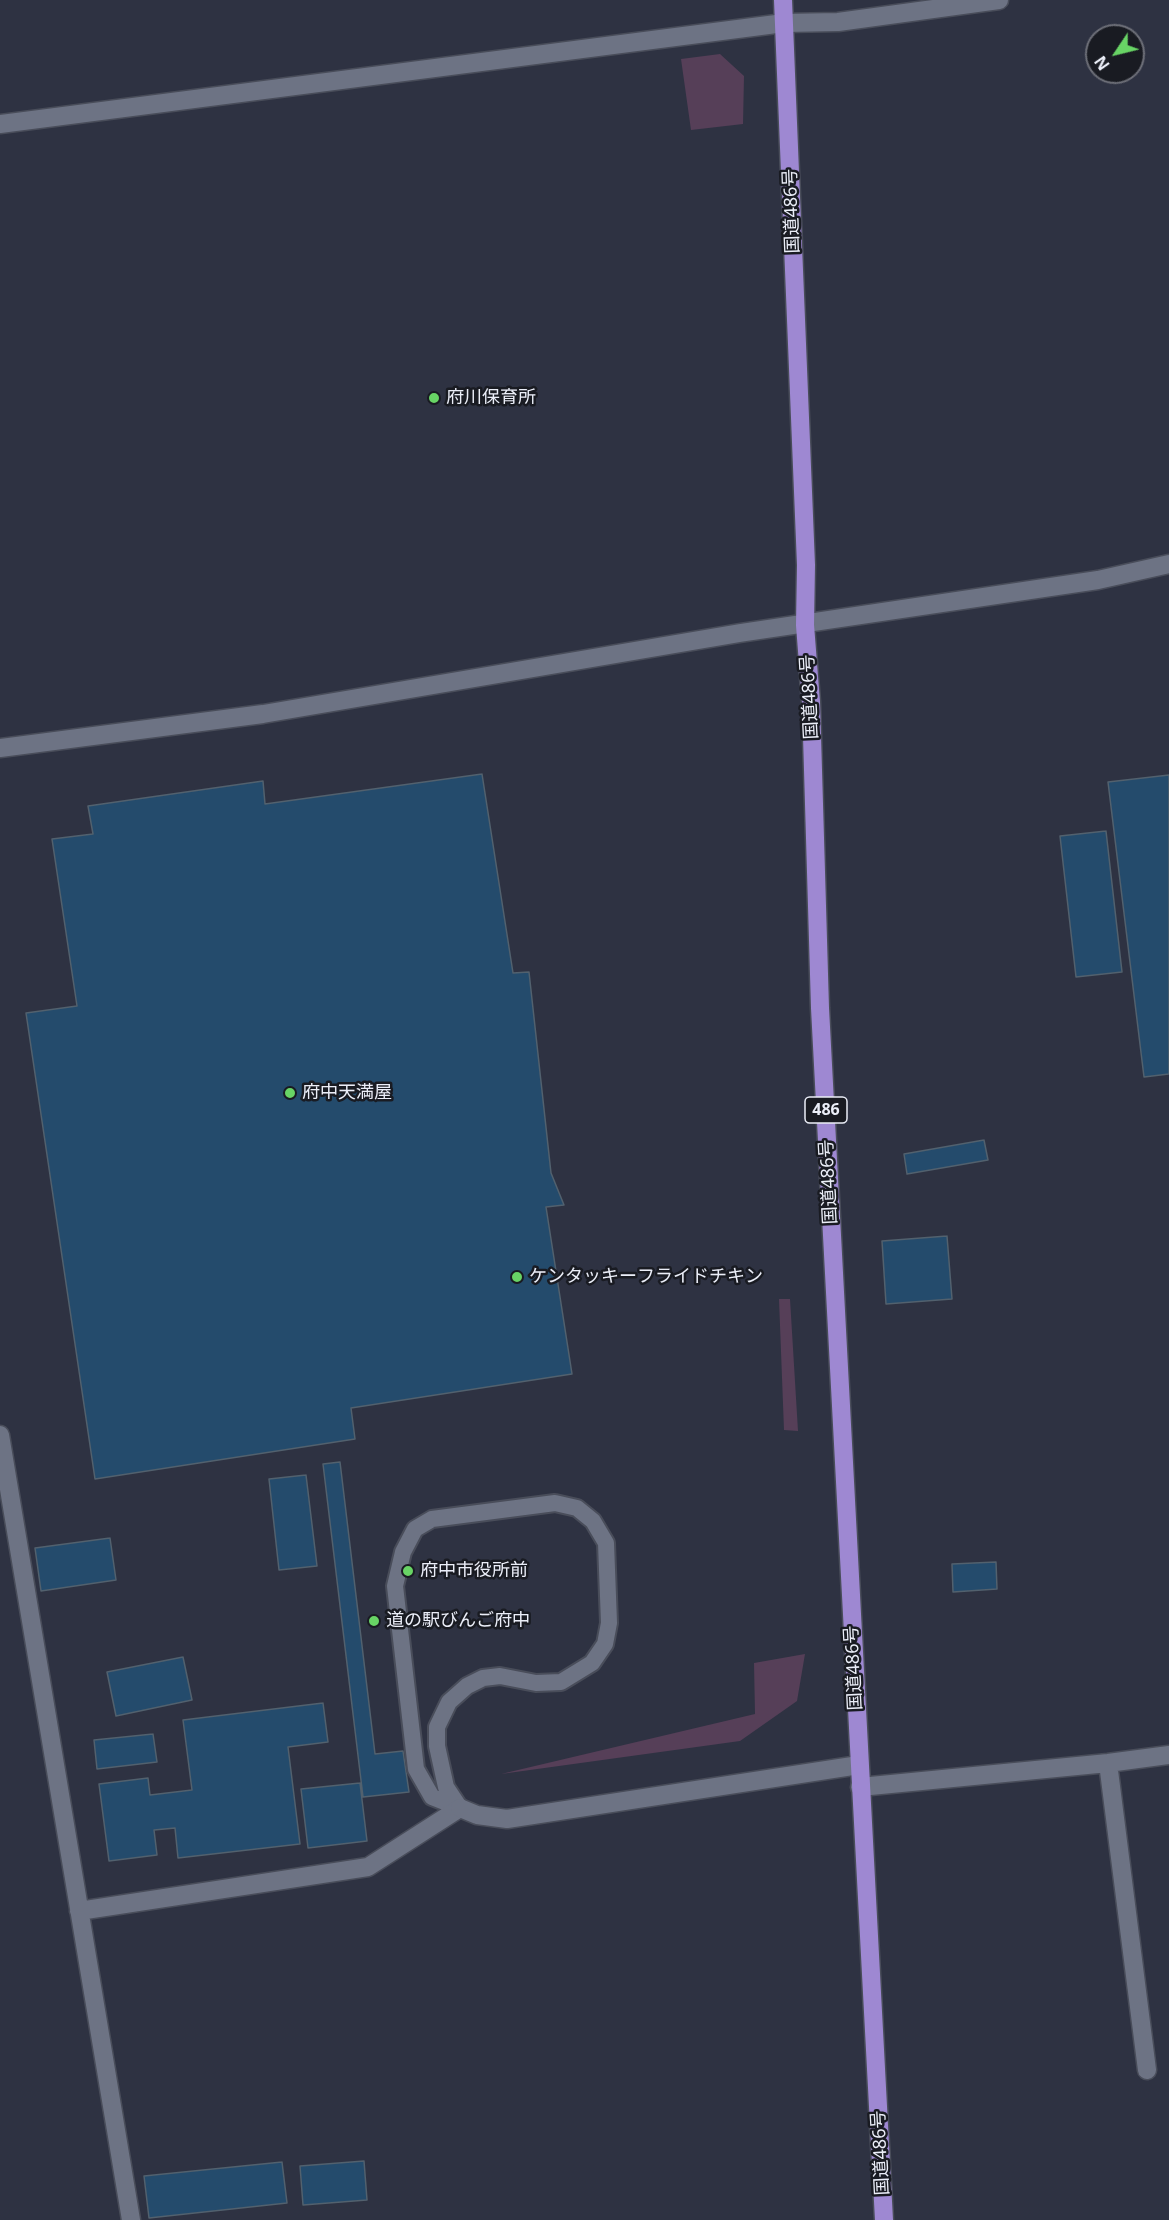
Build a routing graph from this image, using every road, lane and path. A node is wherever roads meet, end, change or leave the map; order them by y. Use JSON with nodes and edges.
{"nodes":[{"id":1,"x":783,"y":0,"type":"edge"},
{"id":2,"x":999,"y":0,"type":"edge"},
{"id":3,"x":784,"y":23,"type":"junction"},
{"id":4,"x":0,"y":124,"type":"edge"},
{"id":5,"x":1169,"y":564,"type":"edge"},
{"id":6,"x":805,"y":625,"type":"junction"},
{"id":7,"x":0,"y":748,"type":"edge"},
{"id":8,"x":0,"y":1434,"type":"edge"},
{"id":9,"x":1169,"y":1755,"type":"edge"},
{"id":10,"x":1108,"y":1763,"type":"junction"},
{"id":11,"x":859,"y":1765,"type":"junction"},
{"id":12,"x":860,"y":1787,"type":"junction"},
{"id":13,"x":460,"y":1808,"type":"junction"},
{"id":14,"x":79,"y":1911,"type":"junction"},
{"id":15,"x":1147,"y":2070,"type":"dead end"},
{"id":16,"x":131,"y":2220,"type":"edge"},
{"id":17,"x":884,"y":2220,"type":"edge"}],
"edges":[{"from":1,"to":3,"type":"highway","name":"国道486号","number":"486"},
{"from":2,"to":3,"type":"street"},
{"from":3,"to":4,"type":"street"},
{"from":3,"to":6,"type":"highway","name":"国道486号","number":"486"},
{"from":5,"to":6,"type":"street"},
{"from":6,"to":7,"type":"street"},
{"from":6,"to":11,"type":"highway","name":"国道486号","number":"486"},
{"from":8,"to":14,"type":"street"},
{"from":9,"to":10,"type":"street"},
{"from":10,"to":12,"type":"street"},
{"from":10,"to":15,"type":"street"},
{"from":11,"to":12,"type":"highway","name":"国道486号","number":"486"},
{"from":11,"to":13,"type":"street"},
{"from":12,"to":17,"type":"highway","name":"国道486号","number":"486"},
{"from":13,"to":13,"type":"lane"},
{"from":13,"to":14,"type":"street"},
{"from":14,"to":16,"type":"street"}]}
